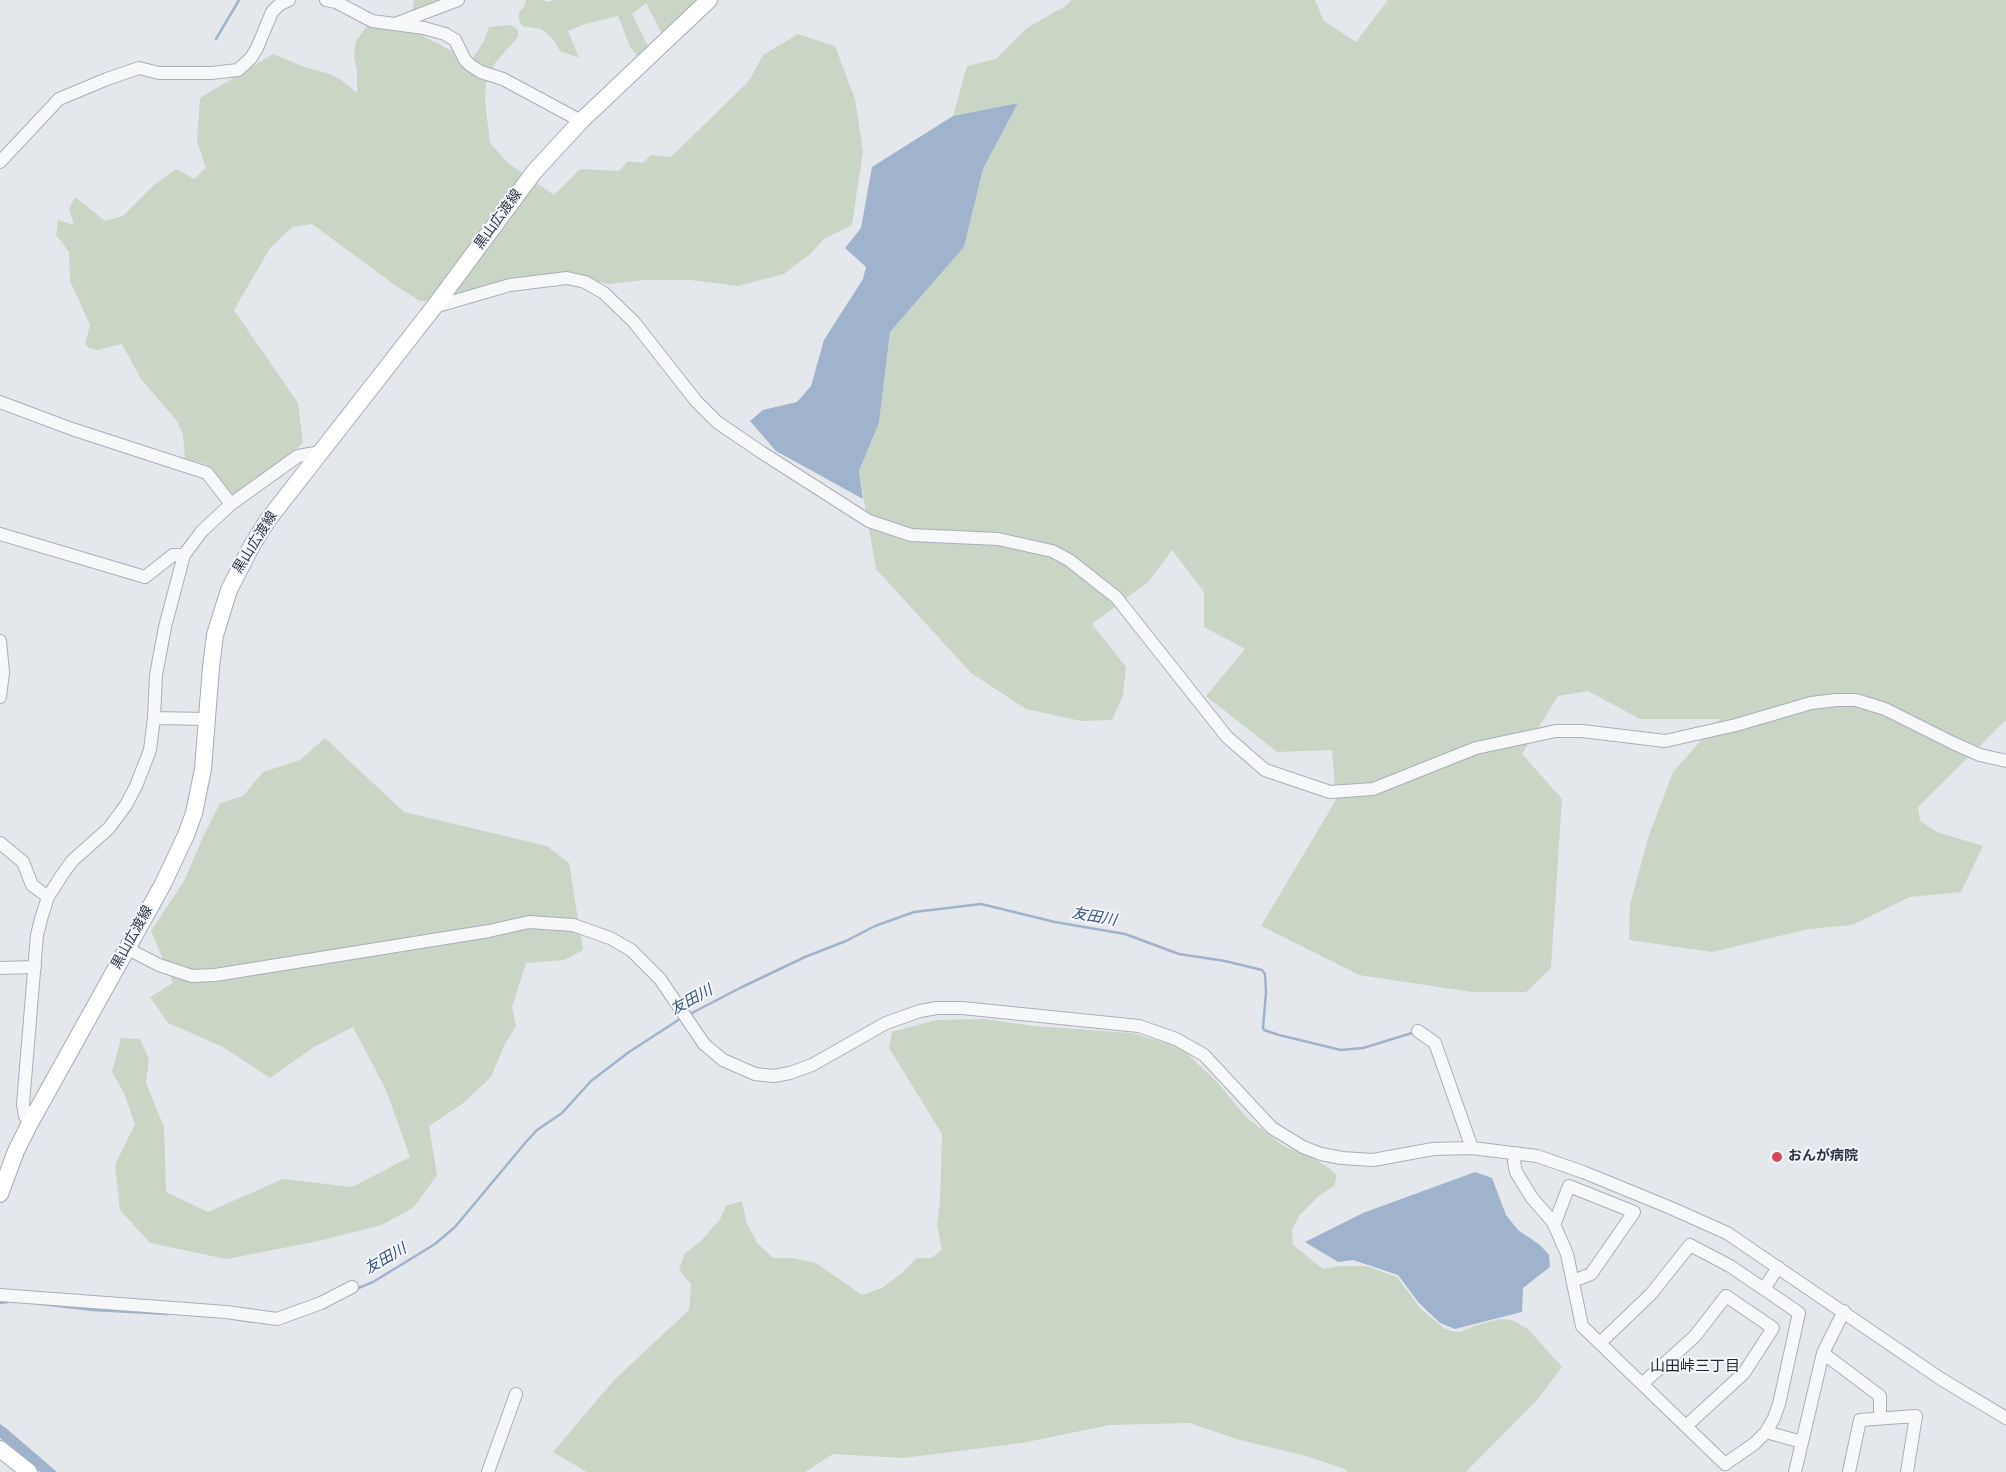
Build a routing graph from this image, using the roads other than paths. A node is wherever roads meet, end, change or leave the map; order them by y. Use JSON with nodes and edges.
{"nodes":[{"id":1,"x":289,"y":0,"type":"edge"},
{"id":2,"x":326,"y":0,"type":"edge"},
{"id":3,"x":458,"y":0,"type":"edge"},
{"id":4,"x":709,"y":0,"type":"edge"},
{"id":5,"x":395,"y":24,"type":"junction"},
{"id":6,"x":580,"y":121,"type":"junction"},
{"id":7,"x":0,"y":162,"type":"edge"},
{"id":8,"x":434,"y":307,"type":"junction"},
{"id":9,"x":0,"y":402,"type":"edge"},
{"id":10,"x":321,"y":452,"type":"junction"},
{"id":11,"x":231,"y":504,"type":"junction"},
{"id":12,"x":0,"y":534,"type":"edge"},
{"id":13,"x":184,"y":555,"type":"junction"},
{"id":14,"x":0,"y":641,"type":"edge"},
{"id":15,"x":0,"y":697,"type":"edge"},
{"id":16,"x":154,"y":718,"type":"junction"},
{"id":17,"x":207,"y":719,"type":"junction"},
{"id":18,"x":2006,"y":761,"type":"edge"},
{"id":19,"x":0,"y":843,"type":"edge"},
{"id":20,"x":48,"y":897,"type":"junction"},
{"id":21,"x":128,"y":948,"type":"junction"},
{"id":22,"x":35,"y":967,"type":"junction"},
{"id":23,"x":0,"y":968,"type":"edge"},
{"id":24,"x":1418,"y":1031,"type":"dead end"},
{"id":25,"x":30,"y":1123,"type":"junction"},
{"id":26,"x":1472,"y":1148,"type":"junction"},
{"id":27,"x":1516,"y":1153,"type":"junction"},
{"id":28,"x":3,"y":1178,"type":"edge"},
{"id":29,"x":0,"y":1194,"type":"edge"},
{"id":30,"x":1554,"y":1225,"type":"junction"},
{"id":31,"x":1778,"y":1267,"type":"junction"},
{"id":32,"x":1573,"y":1281,"type":"junction"},
{"id":33,"x":352,"y":1287,"type":"dead end"},
{"id":34,"x":1764,"y":1289,"type":"junction"},
{"id":35,"x":0,"y":1295,"type":"edge"},
{"id":36,"x":1844,"y":1311,"type":"junction"},
{"id":37,"x":1600,"y":1343,"type":"junction"},
{"id":38,"x":1823,"y":1353,"type":"junction"},
{"id":39,"x":1642,"y":1384,"type":"junction"},
{"id":40,"x":516,"y":1394,"type":"dead end"},
{"id":41,"x":1880,"y":1418,"type":"junction"},
{"id":42,"x":2006,"y":1418,"type":"edge"},
{"id":43,"x":1686,"y":1426,"type":"junction"},
{"id":44,"x":1766,"y":1432,"type":"junction"},
{"id":45,"x":1802,"y":1442,"type":"junction"},
{"id":46,"x":0,"y":1449,"type":"edge"},
{"id":47,"x":29,"y":1472,"type":"edge"},
{"id":48,"x":488,"y":1472,"type":"edge"},
{"id":49,"x":1795,"y":1472,"type":"edge"},
{"id":50,"x":1849,"y":1472,"type":"edge"},
{"id":51,"x":1907,"y":1472,"type":"edge"}],
"edges":[{"from":1,"to":7,"type":"street"},
{"from":2,"to":5,"type":"street"},
{"from":3,"to":5,"type":"street"},
{"from":4,"to":6,"type":"main road","name":"黒山広渡線"},
{"from":5,"to":6,"type":"street"},
{"from":6,"to":8,"type":"main road","name":"黒山広渡線"},
{"from":8,"to":10,"type":"main road","name":"黒山広渡線"},
{"from":8,"to":18,"type":"street"},
{"from":9,"to":11,"type":"street"},
{"from":10,"to":11,"type":"street"},
{"from":10,"to":17,"type":"main road","name":"黒山広渡線"},
{"from":11,"to":13,"type":"street"},
{"from":12,"to":13,"type":"street"},
{"from":13,"to":16,"type":"street"},
{"from":14,"to":15,"type":"street"},
{"from":16,"to":17,"type":"street"},
{"from":16,"to":20,"type":"street"},
{"from":17,"to":21,"type":"main road","name":"黒山広渡線"},
{"from":19,"to":20,"type":"street"},
{"from":20,"to":22,"type":"street"},
{"from":21,"to":25,"type":"main road","name":"黒山広渡線"},
{"from":21,"to":26,"type":"street"},
{"from":22,"to":23,"type":"street"},
{"from":22,"to":25,"type":"street"},
{"from":24,"to":26,"type":"street"},
{"from":25,"to":28,"type":"main road","name":"黒山広渡線"},
{"from":26,"to":27,"type":"street"},
{"from":27,"to":30,"type":"street"},
{"from":27,"to":31,"type":"street"},
{"from":28,"to":29,"type":"main road","name":"黒山広渡線"},
{"from":30,"to":32,"type":"street"},
{"from":30,"to":32,"type":"street"},
{"from":31,"to":34,"type":"street"},
{"from":31,"to":36,"type":"street"},
{"from":32,"to":37,"type":"street"},
{"from":33,"to":35,"type":"street"},
{"from":34,"to":37,"type":"street"},
{"from":34,"to":44,"type":"street"},
{"from":36,"to":38,"type":"street"},
{"from":36,"to":42,"type":"street"},
{"from":37,"to":39,"type":"street"},
{"from":38,"to":41,"type":"street"},
{"from":38,"to":45,"type":"street"},
{"from":39,"to":43,"type":"street"},
{"from":39,"to":43,"type":"street"},
{"from":40,"to":48,"type":"street"},
{"from":41,"to":50,"type":"street"},
{"from":41,"to":51,"type":"street"},
{"from":43,"to":44,"type":"street"},
{"from":44,"to":45,"type":"street"},
{"from":45,"to":49,"type":"street"},
{"from":46,"to":47,"type":"main road"}]}
